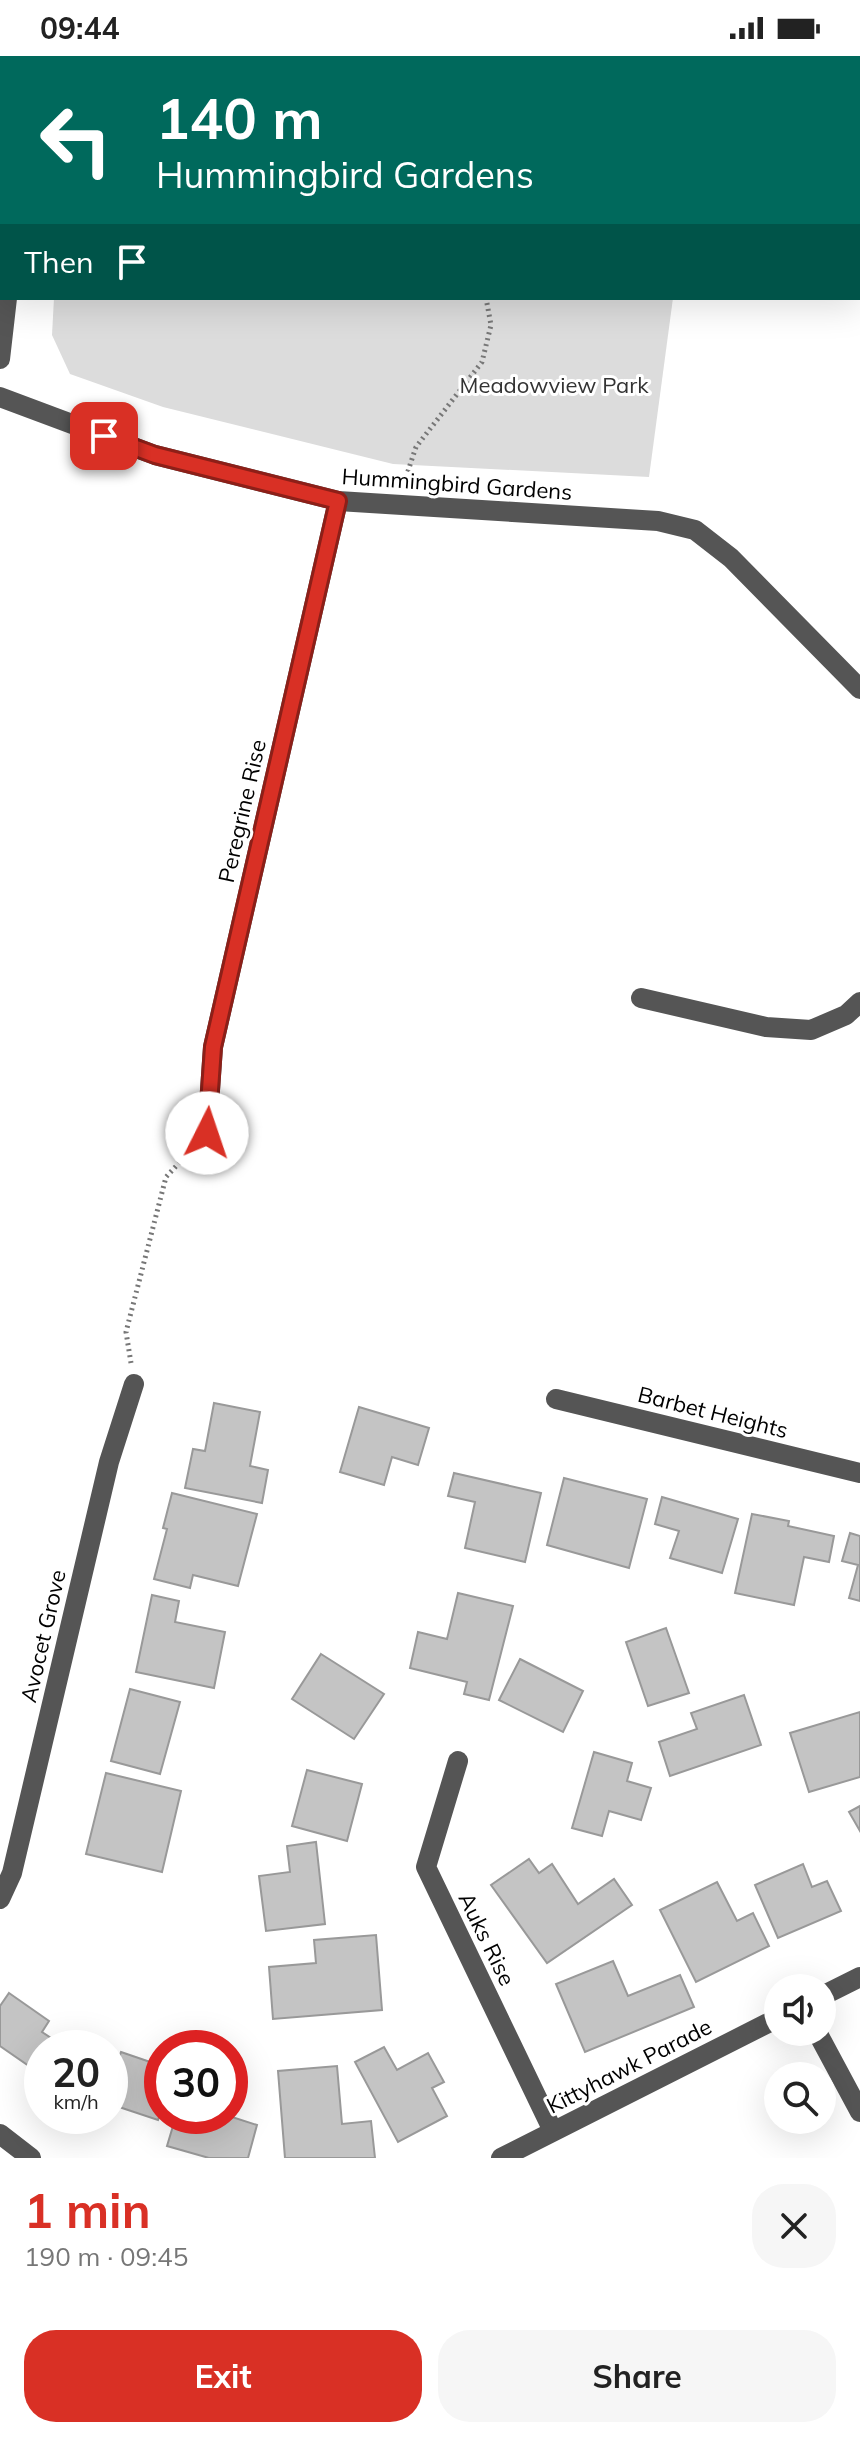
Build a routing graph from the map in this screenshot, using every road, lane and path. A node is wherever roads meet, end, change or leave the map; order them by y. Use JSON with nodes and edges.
{"nodes":[{"id":1,"x":7,"y":300,"type":"edge"},
{"id":2,"x":486,"y":300,"type":"edge"},
{"id":3,"x":0,"y":359,"type":"edge"},
{"id":4,"x":0,"y":397,"type":"edge"},
{"id":5,"x":338,"y":501,"type":"junction"},
{"id":6,"x":399,"y":506,"type":"junction"},
{"id":7,"x":860,"y":689,"type":"edge"},
{"id":8,"x":641,"y":998,"type":"dead end"},
{"id":9,"x":860,"y":1002,"type":"edge"},
{"id":10,"x":207,"y":1133,"type":"joint"},
{"id":11,"x":134,"y":1384,"type":"joint"},
{"id":12,"x":556,"y":1399,"type":"dead end"},
{"id":13,"x":860,"y":1473,"type":"edge"},
{"id":14,"x":458,"y":1761,"type":"dead end"},
{"id":15,"x":0,"y":1899,"type":"edge"},
{"id":16,"x":860,"y":1977,"type":"edge"},
{"id":17,"x":836,"y":1989,"type":"edge"},
{"id":18,"x":764,"y":2025,"type":"edge"},
{"id":19,"x":825,"y":2046,"type":"edge"},
{"id":20,"x":860,"y":2112,"type":"edge"},
{"id":21,"x":553,"y":2131,"type":"junction"},
{"id":22,"x":0,"y":2134,"type":"edge"},
{"id":23,"x":31,"y":2158,"type":"edge"},
{"id":24,"x":501,"y":2158,"type":"edge"}],
"edges":[{"from":1,"to":3,"type":"street"},
{"from":2,"to":6,"type":"path"},
{"from":4,"to":5,"type":"street","name":"Hummingbird Gardens"},
{"from":5,"to":6,"type":"street","name":"Hummingbird Gardens"},
{"from":5,"to":10,"type":"street","name":"Peregrine Rise"},
{"from":6,"to":7,"type":"street","name":"Hummingbird Gardens"},
{"from":8,"to":9,"type":"street"},
{"from":10,"to":11,"type":"path"},
{"from":11,"to":15,"type":"street","name":"Avocet Grove"},
{"from":12,"to":13,"type":"street","name":"Barbet Heights"},
{"from":14,"to":21,"type":"street","name":"Auks Rise"},
{"from":16,"to":17,"type":"street"},
{"from":18,"to":21,"type":"street","name":"Kittyhawk Parade"},
{"from":19,"to":20,"type":"street"},
{"from":21,"to":24,"type":"street","name":"Kittyhawk Parade"},
{"from":22,"to":23,"type":"street"}]}
